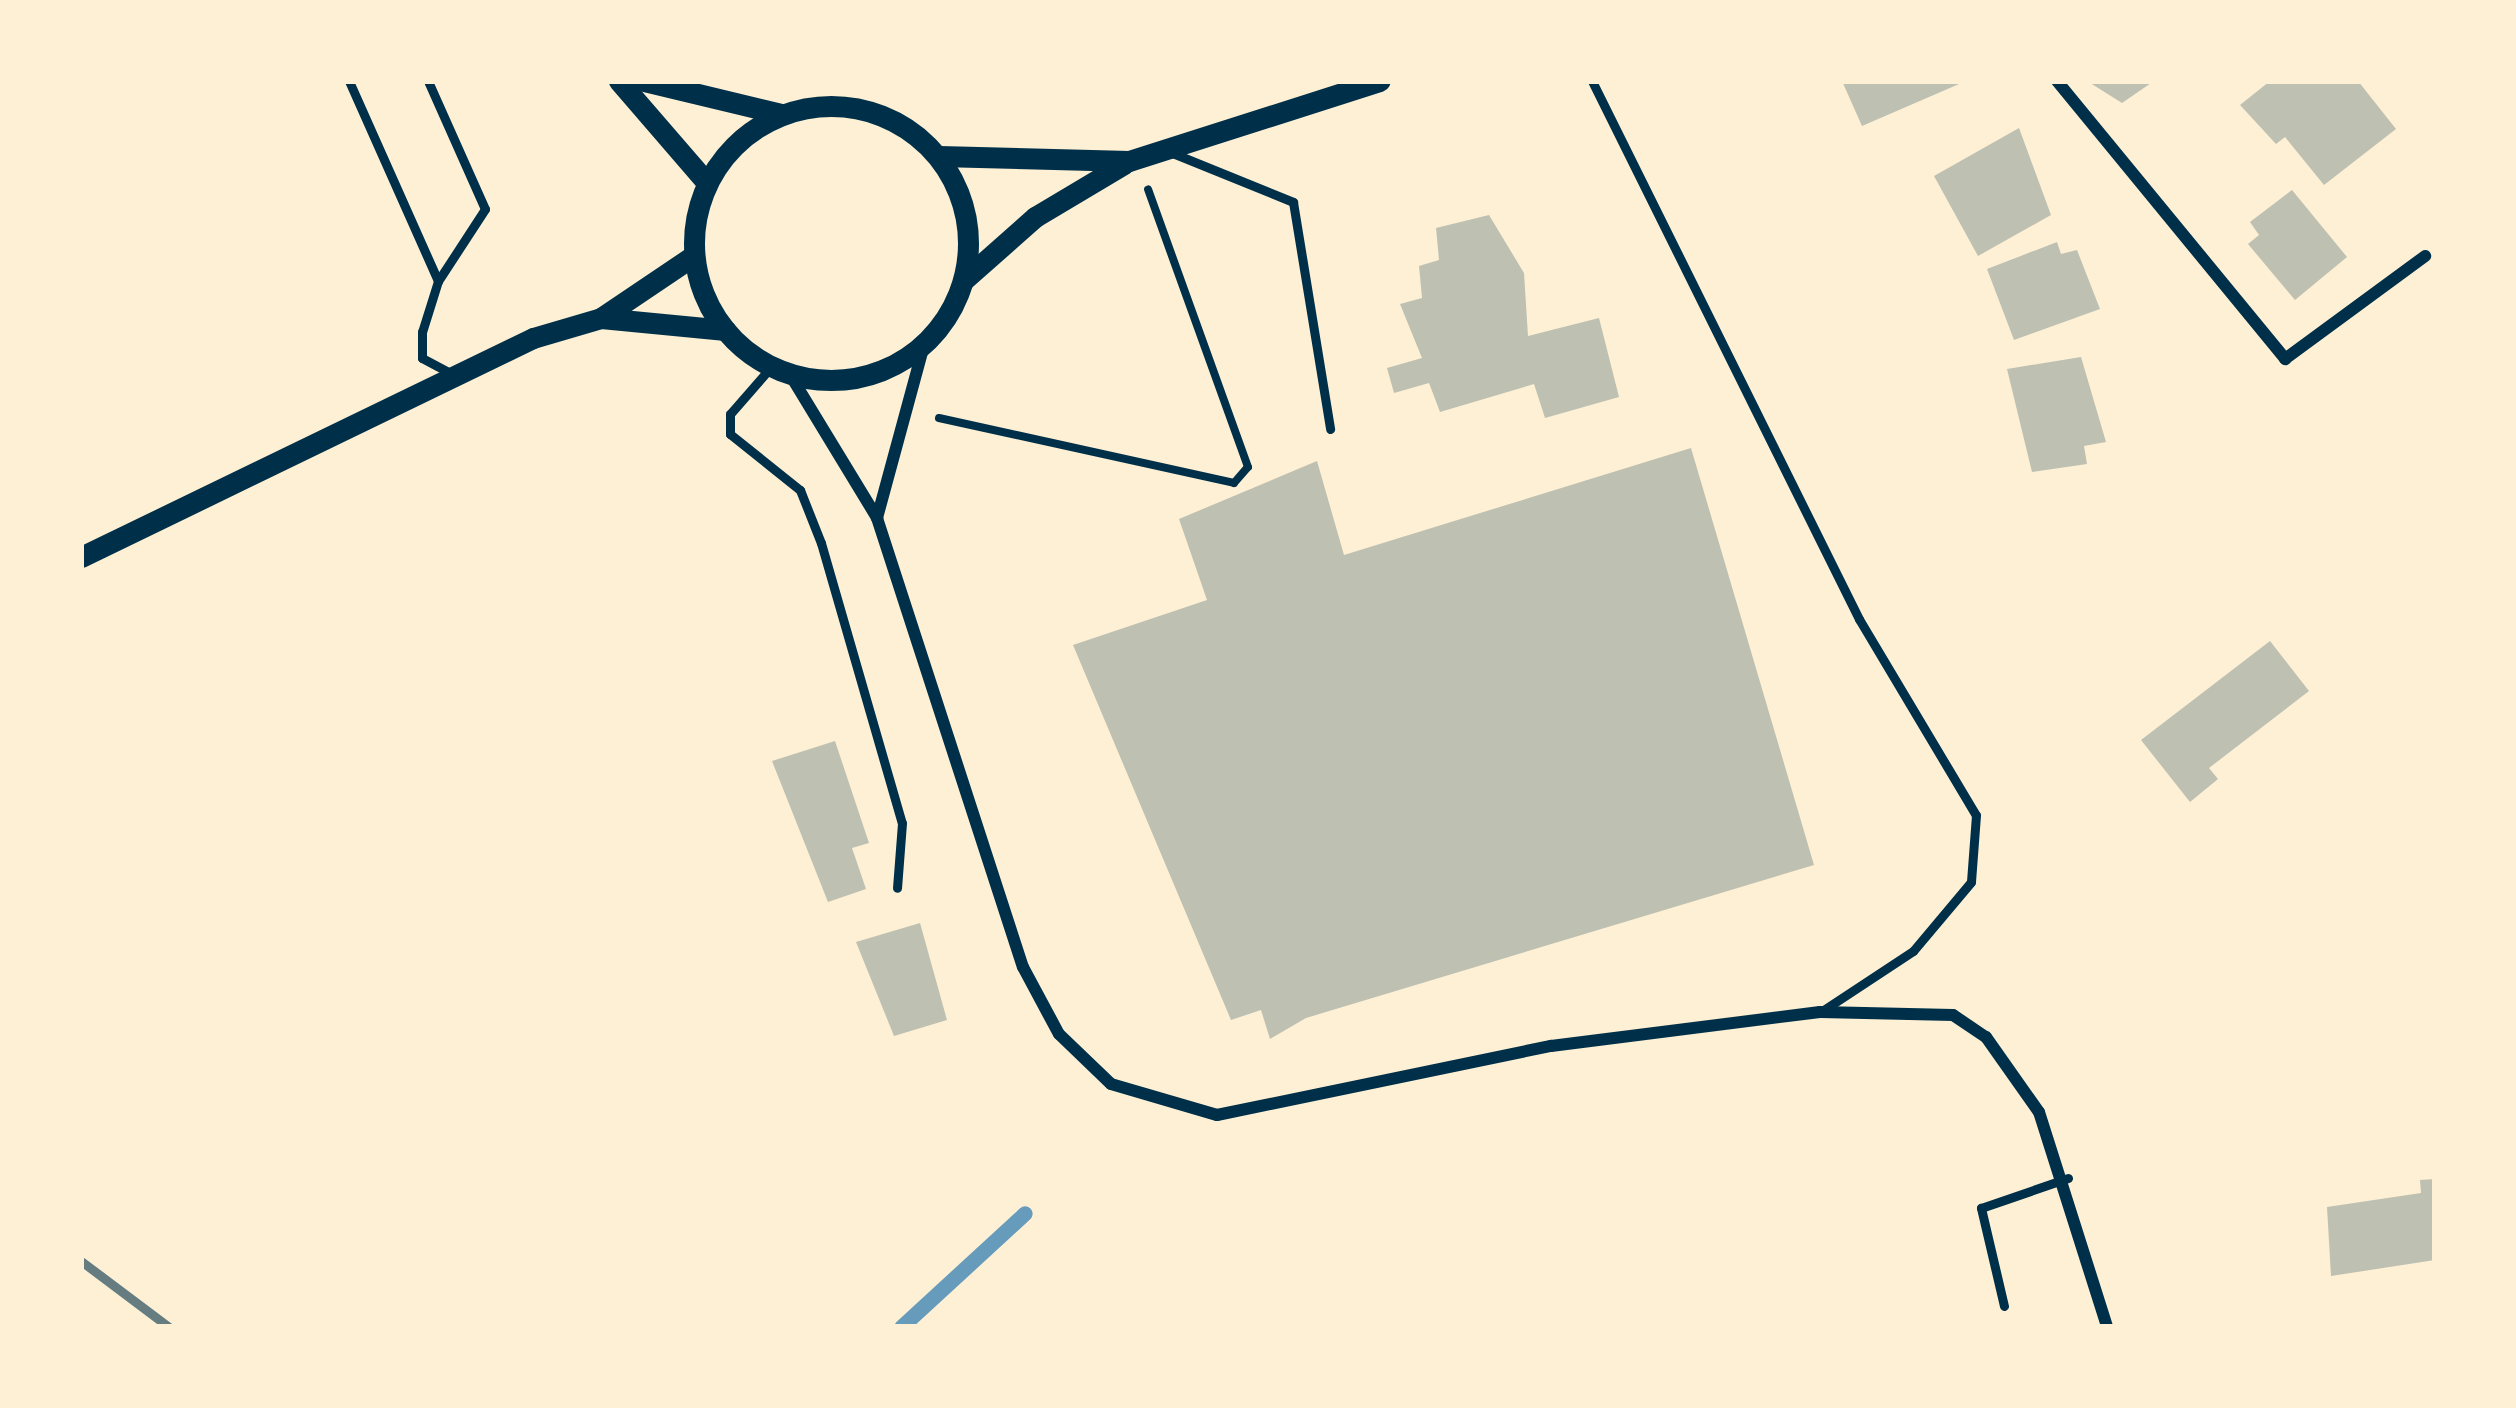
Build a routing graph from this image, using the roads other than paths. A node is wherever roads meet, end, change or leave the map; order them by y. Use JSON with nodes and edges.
{"nodes":[{"id":1,"x":349,"y":81,"type":"edge"},
{"id":2,"x":428,"y":81,"type":"edge"},
{"id":3,"x":619,"y":81,"type":"edge"},
{"id":4,"x":644,"y":81,"type":"edge"},
{"id":5,"x":1380,"y":81,"type":"edge"},
{"id":6,"x":1592,"y":81,"type":"edge"},
{"id":7,"x":2057,"y":81,"type":"edge"},
{"id":8,"x":782,"y":114,"type":"junction"},
{"id":9,"x":1170,"y":152,"type":"junction"},
{"id":10,"x":939,"y":155,"type":"junction"},
{"id":11,"x":1130,"y":161,"type":"junction"},
{"id":12,"x":706,"y":183,"type":"junction"},
{"id":13,"x":693,"y":256,"type":"junction"},
{"id":14,"x":2425,"y":256,"type":"dead end"},
{"id":15,"x":965,"y":279,"type":"junction"},
{"id":16,"x":438,"y":281,"type":"junction"},
{"id":17,"x":601,"y":318,"type":"junction"},
{"id":18,"x":725,"y":330,"type":"junction"},
{"id":19,"x":924,"y":345,"type":"junction"},
{"id":20,"x":780,"y":370,"type":"junction"},
{"id":21,"x":455,"y":374,"type":"junction"},
{"id":22,"x":1330,"y":429,"type":"dead end"},
{"id":23,"x":878,"y":518,"type":"junction"},
{"id":24,"x":81,"y":557,"type":"edge"},
{"id":25,"x":897,"y":888,"type":"dead end"},
{"id":26,"x":1820,"y":1012,"type":"junction"},
{"id":27,"x":2068,"y":1178,"type":"junction"},
{"id":28,"x":2004,"y":1306,"type":"dead end"},
{"id":29,"x":2107,"y":1327,"type":"edge"}],
"edges":[{"from":1,"to":16,"type":"lane"},
{"from":2,"to":16,"type":"lane"},
{"from":3,"to":12,"type":"street"},
{"from":4,"to":8,"type":"street"},
{"from":5,"to":9,"type":"street"},
{"from":6,"to":26,"type":"lane"},
{"from":7,"to":14,"type":"street"},
{"from":8,"to":10,"type":"street"},
{"from":8,"to":12,"type":"street"},
{"from":9,"to":11,"type":"street"},
{"from":9,"to":22,"type":"lane"},
{"from":10,"to":11,"type":"street"},
{"from":10,"to":15,"type":"street"},
{"from":11,"to":15,"type":"street"},
{"from":12,"to":13,"type":"street"},
{"from":13,"to":17,"type":"street"},
{"from":13,"to":18,"type":"street"},
{"from":15,"to":19,"type":"street"},
{"from":16,"to":21,"type":"lane"},
{"from":17,"to":18,"type":"street"},
{"from":17,"to":21,"type":"street"},
{"from":18,"to":20,"type":"street"},
{"from":19,"to":20,"type":"street"},
{"from":19,"to":23,"type":"street"},
{"from":20,"to":23,"type":"street"},
{"from":20,"to":25,"type":"lane"},
{"from":21,"to":24,"type":"street"},
{"from":23,"to":26,"type":"street"},
{"from":26,"to":27,"type":"street"},
{"from":27,"to":28,"type":"lane"},
{"from":27,"to":29,"type":"street"}]}
